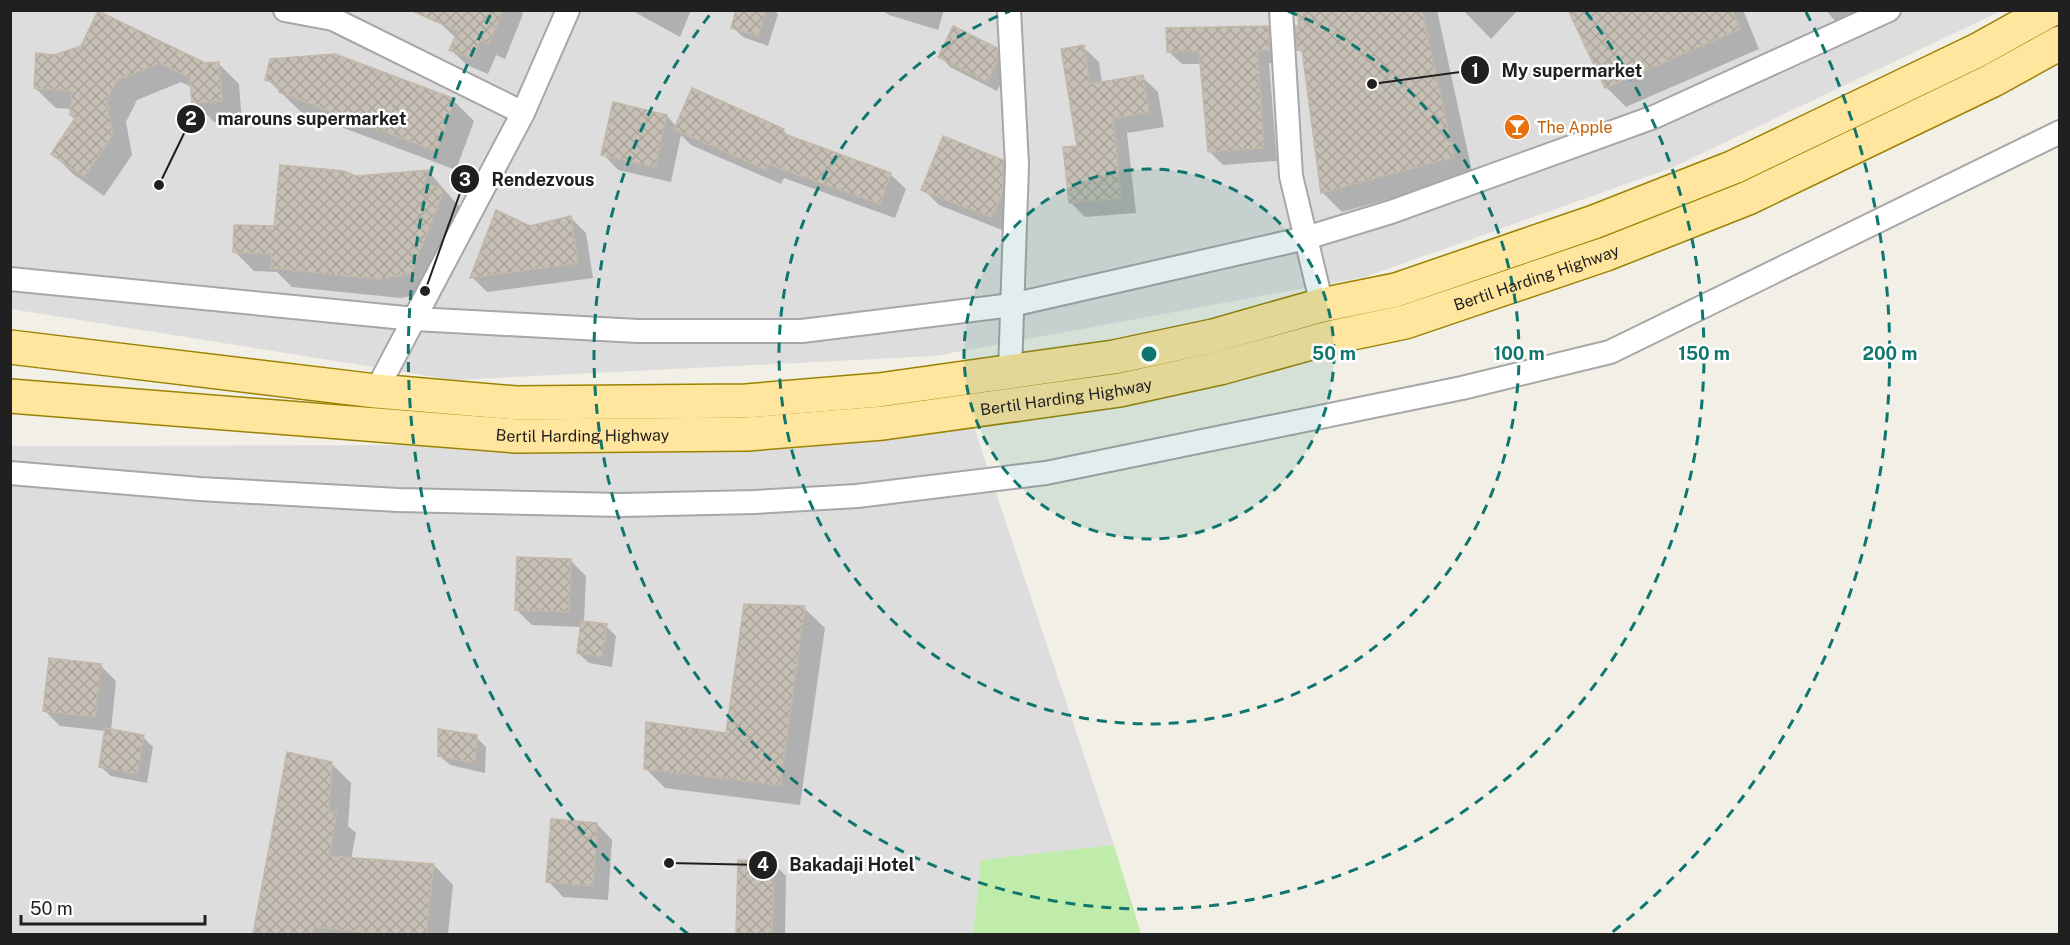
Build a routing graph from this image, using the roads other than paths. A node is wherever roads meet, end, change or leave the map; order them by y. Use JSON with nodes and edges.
{"nodes":[{"id":1,"x":285,"y":10,"type":"edge"},
{"id":2,"x":568,"y":10,"type":"edge"},
{"id":3,"x":1009,"y":10,"type":"edge"},
{"id":4,"x":1281,"y":10,"type":"edge"},
{"id":5,"x":1889,"y":10,"type":"edge"},
{"id":6,"x":2050,"y":10,"type":"edge"},
{"id":7,"x":2060,"y":43,"type":"edge"},
{"id":8,"x":523,"y":113,"type":"junction"},
{"id":9,"x":2060,"y":132,"type":"edge"},
{"id":10,"x":1306,"y":238,"type":"junction"},
{"id":11,"x":10,"y":279,"type":"edge"},
{"id":12,"x":1012,"y":305,"type":"junction"},
{"id":13,"x":1322,"y":305,"type":"junction"},
{"id":14,"x":415,"y":319,"type":"junction"},
{"id":15,"x":10,"y":347,"type":"edge"},
{"id":16,"x":1010,"y":372,"type":"junction"},
{"id":17,"x":376,"y":391,"type":"junction"},
{"id":18,"x":10,"y":396,"type":"edge"},
{"id":19,"x":10,"y":473,"type":"edge"}],
"edges":[{"from":1,"to":8,"type":"street"},
{"from":2,"to":8,"type":"street"},
{"from":3,"to":12,"type":"street"},
{"from":4,"to":10,"type":"street"},
{"from":5,"to":10,"type":"street"},
{"from":6,"to":13,"type":"main road","name":"Bertil Harding Highway"},
{"from":7,"to":18,"type":"main road","name":"Bertil Harding Highway"},
{"from":8,"to":14,"type":"street"},
{"from":9,"to":19,"type":"street"},
{"from":10,"to":12,"type":"street"},
{"from":10,"to":13,"type":"street"},
{"from":11,"to":14,"type":"street"},
{"from":12,"to":14,"type":"street"},
{"from":12,"to":16,"type":"street"},
{"from":13,"to":16,"type":"main road","name":"Bertil Harding Highway"},
{"from":14,"to":17,"type":"street"},
{"from":15,"to":17,"type":"main road","name":"Bertil Harding Highway"},
{"from":16,"to":17,"type":"main road","name":"Bertil Harding Highway"}]}
